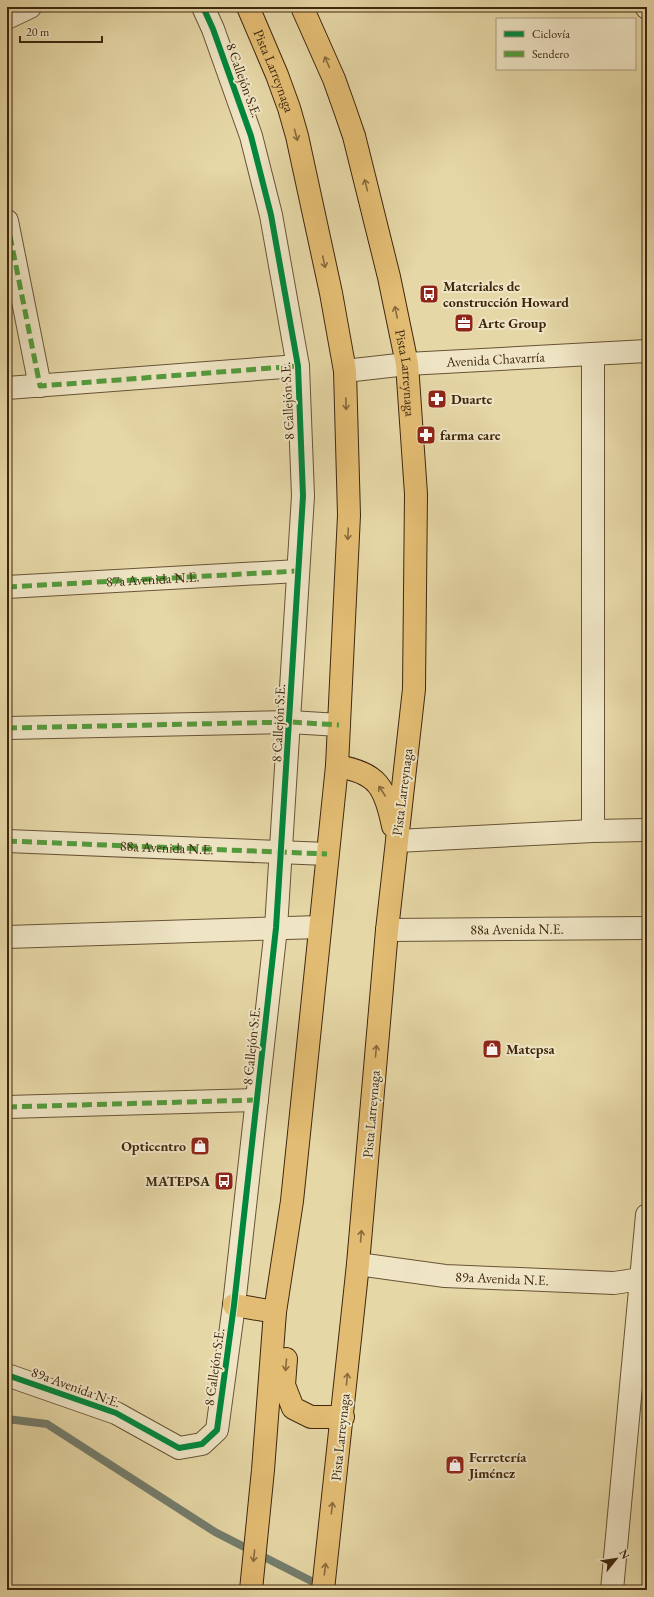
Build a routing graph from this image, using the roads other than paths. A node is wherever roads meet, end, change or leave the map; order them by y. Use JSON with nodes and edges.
{"nodes":[{"id":1,"x":30,"y":7,"type":"edge"},
{"id":2,"x":203,"y":7,"type":"edge"},
{"id":3,"x":248,"y":7,"type":"edge"},
{"id":4,"x":302,"y":7,"type":"edge"},
{"id":5,"x":7,"y":18,"type":"edge"},
{"id":6,"x":7,"y":221,"type":"edge"},
{"id":7,"x":647,"y":352,"type":"edge"},
{"id":8,"x":592,"y":354,"type":"junction"},
{"id":9,"x":407,"y":364,"type":"junction"},
{"id":10,"x":298,"y":366,"type":"junction"},
{"id":11,"x":345,"y":371,"type":"junction"},
{"id":12,"x":40,"y":386,"type":"junction"},
{"id":13,"x":7,"y":388,"type":"edge"},
{"id":14,"x":298,"y":571,"type":"junction"},
{"id":15,"x":7,"y":587,"type":"edge"},
{"id":16,"x":290,"y":722,"type":"junction"},
{"id":17,"x":339,"y":725,"type":"junction"},
{"id":18,"x":7,"y":728,"type":"edge"},
{"id":19,"x":337,"y":766,"type":"junction"},
{"id":20,"x":593,"y":830,"type":"junction"},
{"id":21,"x":647,"y":830,"type":"edge"},
{"id":22,"x":7,"y":841,"type":"edge"},
{"id":23,"x":397,"y":841,"type":"junction"},
{"id":24,"x":282,"y":852,"type":"junction"},
{"id":25,"x":327,"y":854,"type":"junction"},
{"id":26,"x":320,"y":927,"type":"junction"},
{"id":27,"x":276,"y":928,"type":"junction"},
{"id":28,"x":647,"y":928,"type":"edge"},
{"id":29,"x":387,"y":930,"type":"junction"},
{"id":30,"x":7,"y":937,"type":"edge"},
{"id":31,"x":257,"y":1100,"type":"junction"},
{"id":32,"x":7,"y":1107,"type":"edge"},
{"id":33,"x":292,"y":1201,"type":"junction"},
{"id":34,"x":647,"y":1215,"type":"edge"},
{"id":35,"x":358,"y":1264,"type":"junction"},
{"id":36,"x":644,"y":1278,"type":"edge"},
{"id":37,"x":234,"y":1304,"type":"junction"},
{"id":38,"x":275,"y":1312,"type":"junction"},
{"id":39,"x":7,"y":1375,"type":"edge"},
{"id":40,"x":343,"y":1417,"type":"junction"},
{"id":41,"x":202,"y":1444,"type":"joint"},
{"id":42,"x":251,"y":1590,"type":"edge"},
{"id":43,"x":322,"y":1590,"type":"edge"},
{"id":44,"x":612,"y":1590,"type":"edge"}],
"edges":[{"from":1,"to":5,"type":"street"},
{"from":2,"to":10,"type":"street","name":"8 Callejón S.E."},
{"from":3,"to":11,"type":"main road","name":"Pista Larreynaga","one_way":true},
{"from":9,"to":4,"type":"main road","name":"Pista Larreynaga","one_way":true},
{"from":6,"to":12,"type":"street"},
{"from":7,"to":8,"type":"street","name":"Avenida Chavarría"},
{"from":8,"to":9,"type":"street","name":"Avenida Chavarría"},
{"from":8,"to":20,"type":"street"},
{"from":9,"to":11,"type":"street","name":"Avenida Chavarría"},
{"from":9,"to":23,"type":"main road","name":"Pista Larreynaga"},
{"from":10,"to":12,"type":"street"},
{"from":10,"to":14,"type":"street","name":"8 Callejón S.E."},
{"from":11,"to":17,"type":"main road","name":"Pista Larreynaga","one_way":true},
{"from":12,"to":13,"type":"street"},
{"from":14,"to":15,"type":"street","name":"87a Avenida N.E."},
{"from":14,"to":16,"type":"street","name":"8 Callejón S.E."},
{"from":16,"to":17,"type":"street"},
{"from":16,"to":18,"type":"street"},
{"from":16,"to":24,"type":"street","name":"8 Callejón S.E."},
{"from":17,"to":19,"type":"main road","name":"Pista Larreynaga"},
{"from":23,"to":19,"type":"main road","one_way":true},
{"from":19,"to":25,"type":"main road","name":"Pista Larreynaga"},
{"from":20,"to":21,"type":"street"},
{"from":20,"to":23,"type":"street"},
{"from":22,"to":24,"type":"street","name":"88a Avenida N.E."},
{"from":23,"to":29,"type":"main road","name":"Pista Larreynaga"},
{"from":24,"to":25,"type":"street","name":"88a Avenida N.E."},
{"from":24,"to":27,"type":"street","name":"8 Callejón S.E."},
{"from":25,"to":26,"type":"main road","name":"Pista Larreynaga"},
{"from":26,"to":27,"type":"street"},
{"from":26,"to":33,"type":"main road","name":"Pista Larreynaga"},
{"from":27,"to":30,"type":"street"},
{"from":27,"to":31,"type":"street","name":"8 Callejón S.E."},
{"from":28,"to":29,"type":"street","name":"88a Avenida N.E."},
{"from":35,"to":29,"type":"main road","name":"Pista Larreynaga","one_way":true},
{"from":31,"to":32,"type":"street"},
{"from":31,"to":37,"type":"street","name":"8 Callejón S.E."},
{"from":33,"to":38,"type":"main road","name":"Pista Larreynaga"},
{"from":33,"to":40,"type":"main road","one_way":true},
{"from":34,"to":36,"type":"street"},
{"from":35,"to":36,"type":"street","name":"89a Avenida N.E."},
{"from":40,"to":35,"type":"main road","name":"Pista Larreynaga","one_way":true},
{"from":36,"to":44,"type":"street"},
{"from":37,"to":38,"type":"main road"},
{"from":37,"to":41,"type":"street","name":"8 Callejón S.E."},
{"from":38,"to":42,"type":"main road","name":"Pista Larreynaga","one_way":true},
{"from":39,"to":41,"type":"street","name":"89a Avenida N.E."},
{"from":43,"to":40,"type":"main road","name":"Pista Larreynaga","one_way":true}]}
